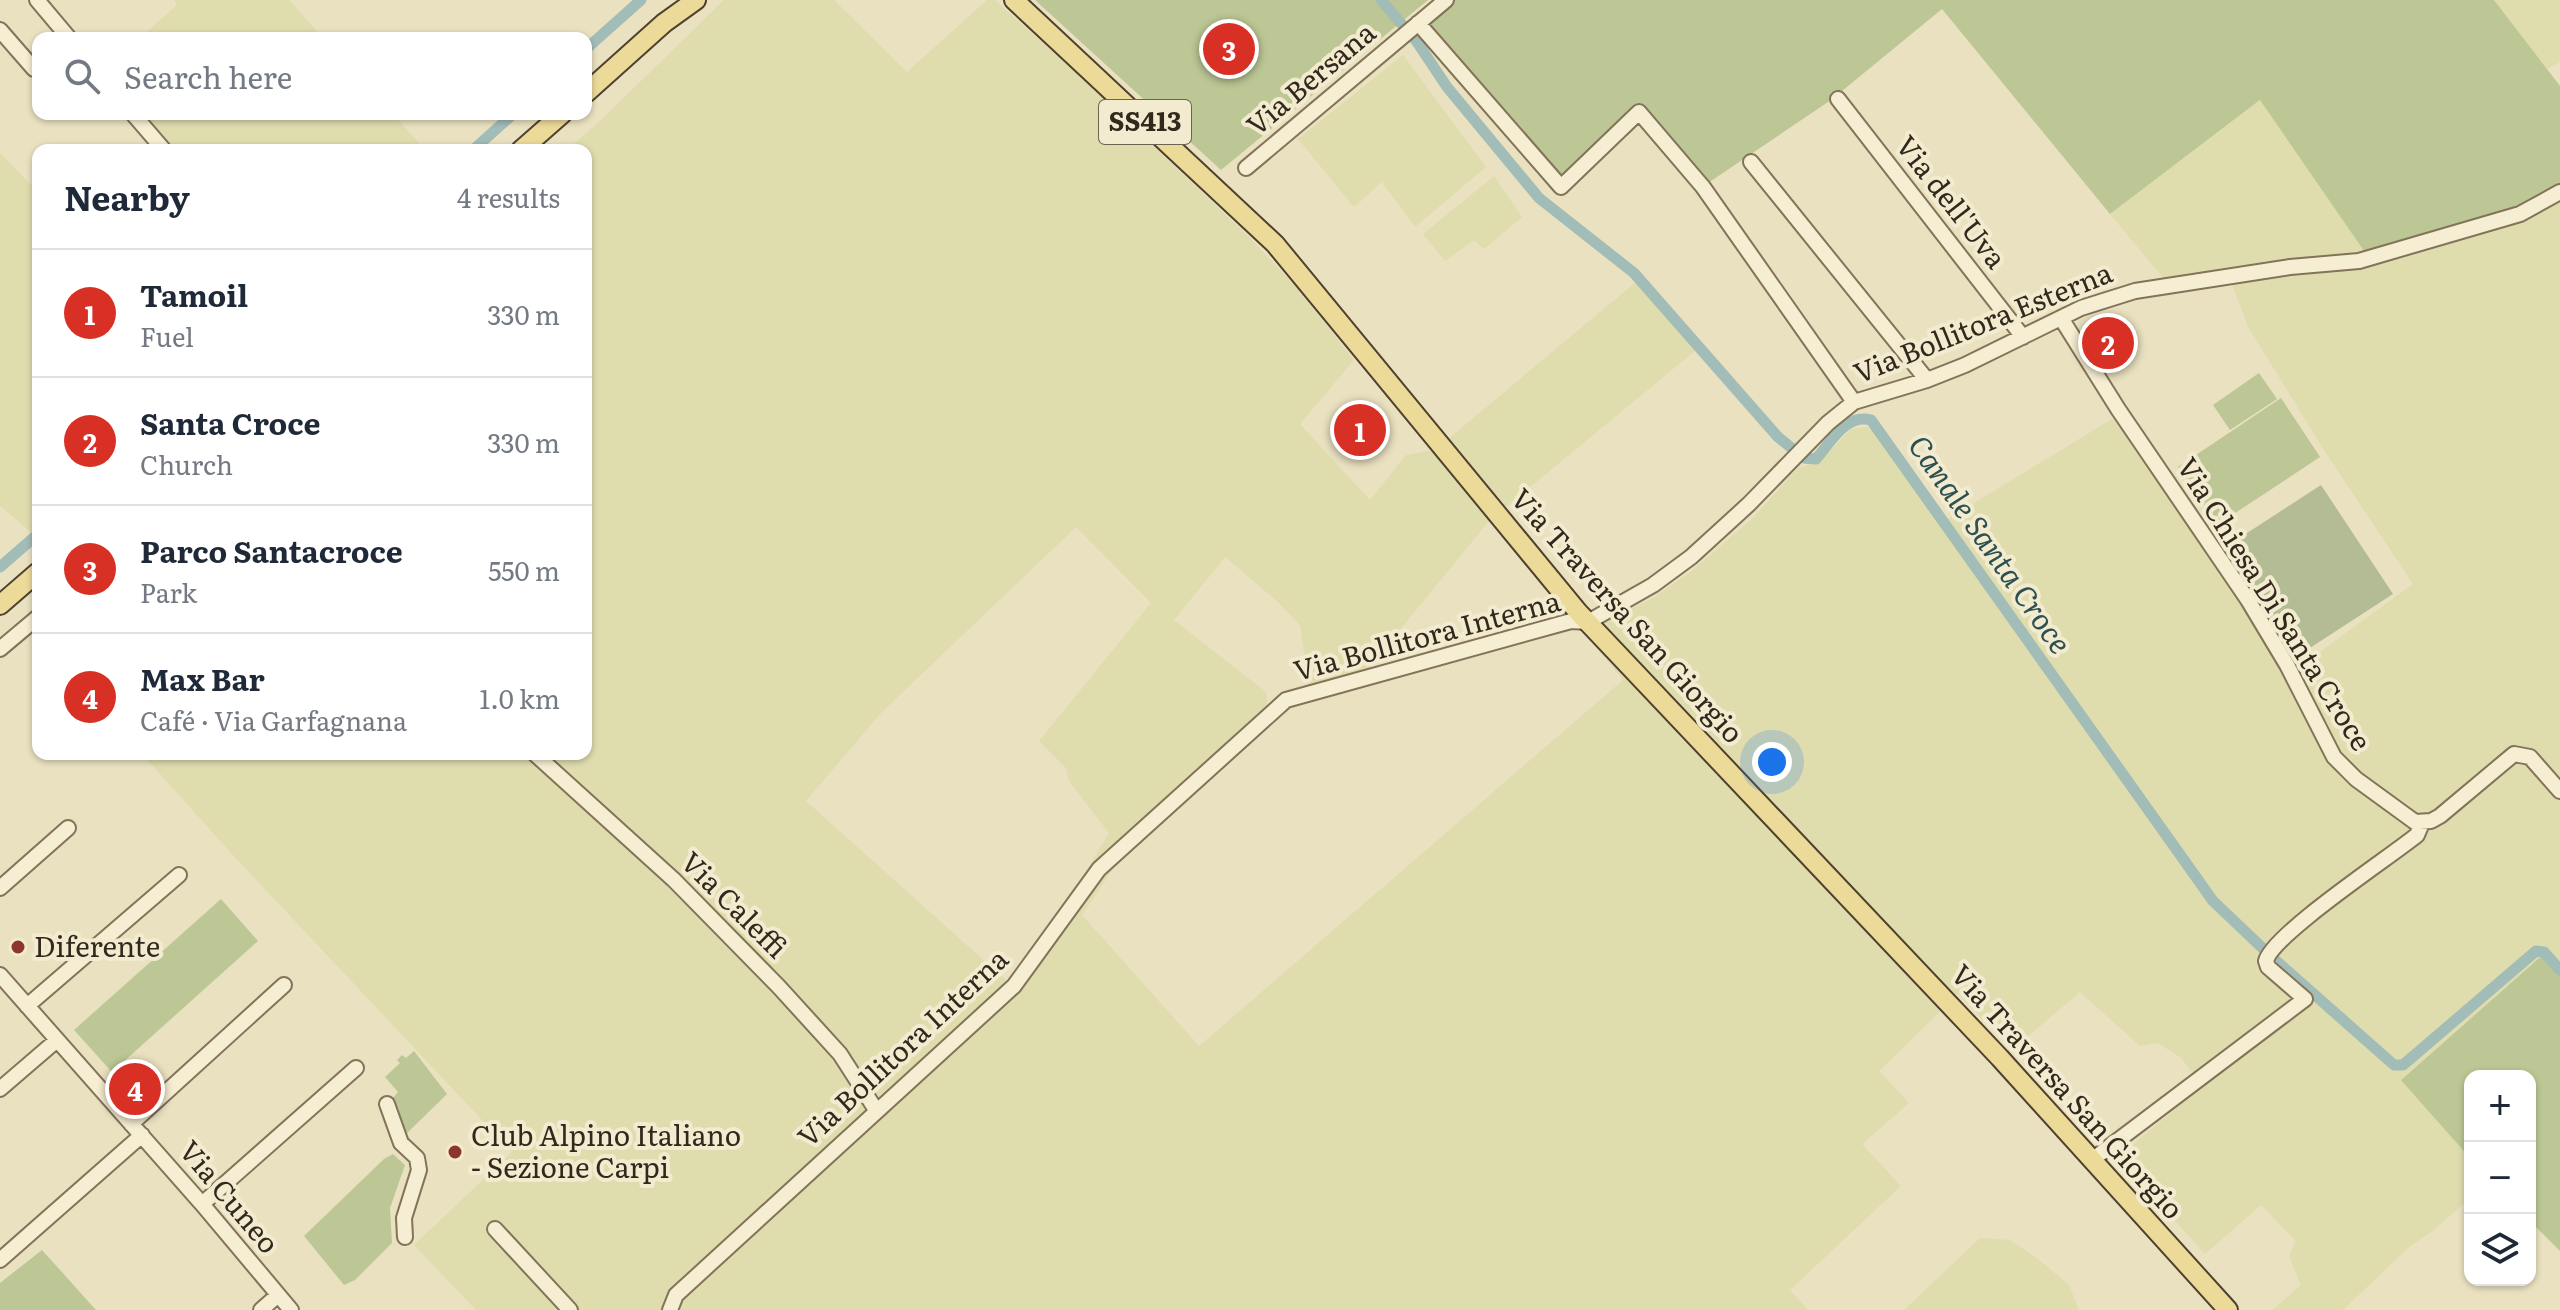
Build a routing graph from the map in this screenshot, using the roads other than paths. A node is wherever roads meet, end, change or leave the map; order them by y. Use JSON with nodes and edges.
{"nodes":[{"id":1,"x":37,"y":0,"type":"edge"},
{"id":2,"x":682,"y":0,"type":"edge"},
{"id":3,"x":696,"y":0,"type":"edge"},
{"id":4,"x":1014,"y":0,"type":"edge"},
{"id":5,"x":1446,"y":0,"type":"edge"},
{"id":6,"x":664,"y":23,"type":"junction"},
{"id":7,"x":1417,"y":24,"type":"junction"},
{"id":8,"x":0,"y":30,"type":"edge"},
{"id":9,"x":64,"y":32,"type":"edge"},
{"id":10,"x":32,"y":67,"type":"edge"},
{"id":11,"x":592,"y":88,"type":"edge"},
{"id":12,"x":1838,"y":99,"type":"dead end"},
{"id":13,"x":138,"y":120,"type":"edge"},
{"id":14,"x":555,"y":120,"type":"edge"},
{"id":15,"x":159,"y":144,"type":"edge"},
{"id":16,"x":528,"y":144,"type":"edge"},
{"id":17,"x":1751,"y":162,"type":"dead end"},
{"id":18,"x":1246,"y":168,"type":"dead end"},
{"id":19,"x":2560,"y":192,"type":"edge"},
{"id":20,"x":2061,"y":318,"type":"junction"},
{"id":21,"x":2023,"y":337,"type":"junction"},
{"id":22,"x":1927,"y":380,"type":"junction"},
{"id":23,"x":1854,"y":402,"type":"junction"},
{"id":24,"x":32,"y":577,"type":"edge"},
{"id":25,"x":0,"y":605,"type":"edge"},
{"id":26,"x":32,"y":622,"type":"edge"},
{"id":27,"x":1588,"y":622,"type":"junction"},
{"id":28,"x":0,"y":649,"type":"edge"},
{"id":29,"x":542,"y":760,"type":"edge"},
{"id":30,"x":2560,"y":791,"type":"edge"},
{"id":31,"x":2422,"y":823,"type":"junction"},
{"id":32,"x":68,"y":828,"type":"dead end"},
{"id":33,"x":179,"y":875,"type":"dead end"},
{"id":34,"x":0,"y":888,"type":"edge"},
{"id":35,"x":0,"y":975,"type":"edge"},
{"id":36,"x":284,"y":985,"type":"dead end"},
{"id":37,"x":27,"y":1006,"type":"junction"},
{"id":38,"x":57,"y":1040,"type":"junction"},
{"id":39,"x":356,"y":1068,"type":"dead end"},
{"id":40,"x":0,"y":1089,"type":"edge"},
{"id":41,"x":387,"y":1104,"type":"dead end"},
{"id":42,"x":876,"y":1110,"type":"junction"},
{"id":43,"x":136,"y":1130,"type":"junction"},
{"id":44,"x":2092,"y":1160,"type":"junction"},
{"id":45,"x":202,"y":1204,"type":"junction"},
{"id":46,"x":495,"y":1229,"type":"dead end"},
{"id":47,"x":405,"y":1237,"type":"dead end"},
{"id":48,"x":0,"y":1260,"type":"edge"},
{"id":49,"x":278,"y":1295,"type":"junction"},
{"id":50,"x":261,"y":1310,"type":"edge"},
{"id":51,"x":291,"y":1310,"type":"edge"},
{"id":52,"x":570,"y":1310,"type":"edge"},
{"id":53,"x":670,"y":1310,"type":"edge"},
{"id":54,"x":2228,"y":1310,"type":"edge"}],
"edges":[{"from":1,"to":9,"type":"street"},
{"from":2,"to":6,"type":"main road"},
{"from":3,"to":6,"type":"main road"},
{"from":4,"to":27,"type":"main road","name":"Via Traversa San Giorgio","number":"SS413"},
{"from":5,"to":7,"type":"street","name":"Via Bersana"},
{"from":6,"to":11,"type":"main road"},
{"from":7,"to":18,"type":"street","name":"Via Bersana"},
{"from":7,"to":23,"type":"street"},
{"from":8,"to":10,"type":"street"},
{"from":12,"to":21,"type":"street","name":"Via dell'Uva"},
{"from":13,"to":15,"type":"street"},
{"from":14,"to":16,"type":"main road"},
{"from":17,"to":22,"type":"street"},
{"from":19,"to":20,"type":"street","name":"Via Bollitora Esterna"},
{"from":20,"to":21,"type":"street","name":"Via Bollitora Esterna"},
{"from":20,"to":31,"type":"street","name":"Via Chiesa Di Santa Croce"},
{"from":21,"to":22,"type":"street","name":"Via Bollitora Esterna"},
{"from":22,"to":23,"type":"street","name":"Via Bollitora Esterna"},
{"from":23,"to":27,"type":"street","name":"Via Bollitora Esterna"},
{"from":24,"to":25,"type":"main road"},
{"from":26,"to":28,"type":"street"},
{"from":27,"to":42,"type":"street","name":"Via Bollitora Interna"},
{"from":27,"to":44,"type":"main road","name":"Via Traversa San Giorgio","number":"SS413"},
{"from":29,"to":42,"type":"street","name":"Via Caleffi"},
{"from":30,"to":31,"type":"street"},
{"from":31,"to":44,"type":"street"},
{"from":32,"to":34,"type":"street"},
{"from":33,"to":37,"type":"street"},
{"from":35,"to":37,"type":"street","name":"Via Cuneo"},
{"from":36,"to":43,"type":"street"},
{"from":37,"to":38,"type":"street","name":"Via Cuneo"},
{"from":38,"to":40,"type":"street"},
{"from":38,"to":43,"type":"street","name":"Via Cuneo"},
{"from":39,"to":45,"type":"street"},
{"from":41,"to":47,"type":"street"},
{"from":42,"to":53,"type":"street","name":"Via Bollitora Interna"},
{"from":43,"to":45,"type":"street","name":"Via Cuneo"},
{"from":43,"to":48,"type":"street"},
{"from":44,"to":54,"type":"main road","name":"Via Traversa San Giorgio","number":"SS413"},
{"from":45,"to":49,"type":"street","name":"Via Cuneo"},
{"from":46,"to":52,"type":"street"},
{"from":49,"to":50,"type":"street"},
{"from":49,"to":51,"type":"street","name":"Via Cuneo"}]}
